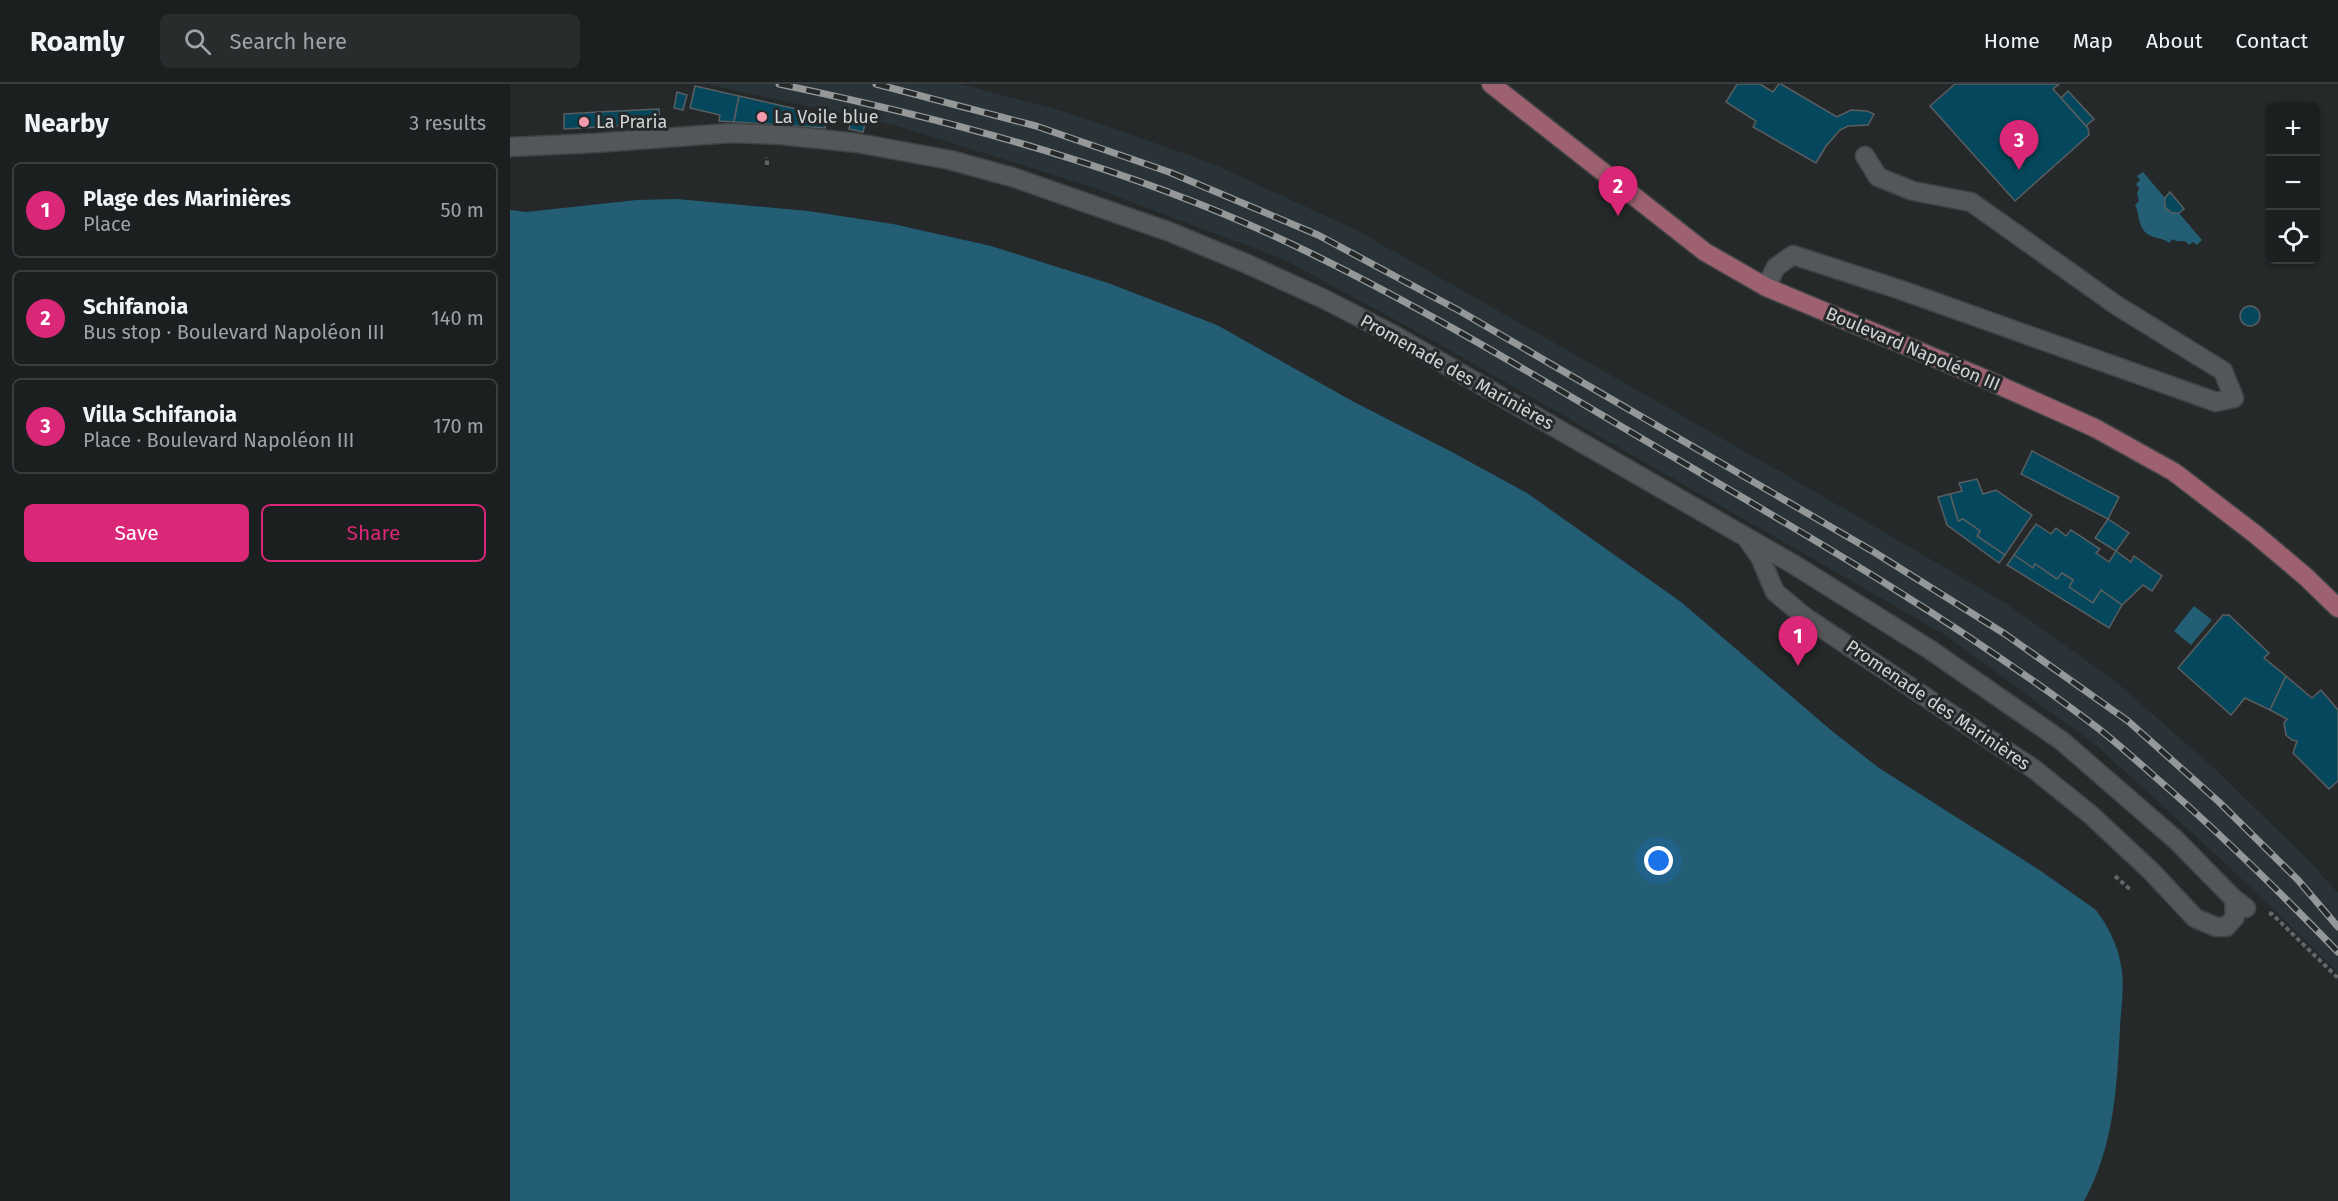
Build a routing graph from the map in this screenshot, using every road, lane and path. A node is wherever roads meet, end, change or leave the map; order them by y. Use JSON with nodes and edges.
{"nodes":[{"id":1,"x":1491,"y":84,"type":"edge"},
{"id":2,"x":510,"y":147,"type":"edge"},
{"id":3,"x":1865,"y":156,"type":"dead end"},
{"id":4,"x":1767,"y":287,"type":"junction"},
{"id":5,"x":1747,"y":538,"type":"junction"},
{"id":6,"x":2338,"y":608,"type":"edge"},
{"id":7,"x":2240,"y":904,"type":"junction"},
{"id":8,"x":2338,"y":978,"type":"edge"}],
"edges":[{"from":1,"to":4,"type":"main road","name":"Boulevard Napoléon III"},
{"from":2,"to":5,"type":"lane","name":"Promenade des Marinières"},
{"from":3,"to":4,"type":"lane"},
{"from":4,"to":6,"type":"main road","name":"Boulevard Napoléon III"},
{"from":5,"to":7,"type":"lane"},
{"from":5,"to":7,"type":"lane","name":"Promenade des Marinières"},
{"from":7,"to":8,"type":"path"}]}
